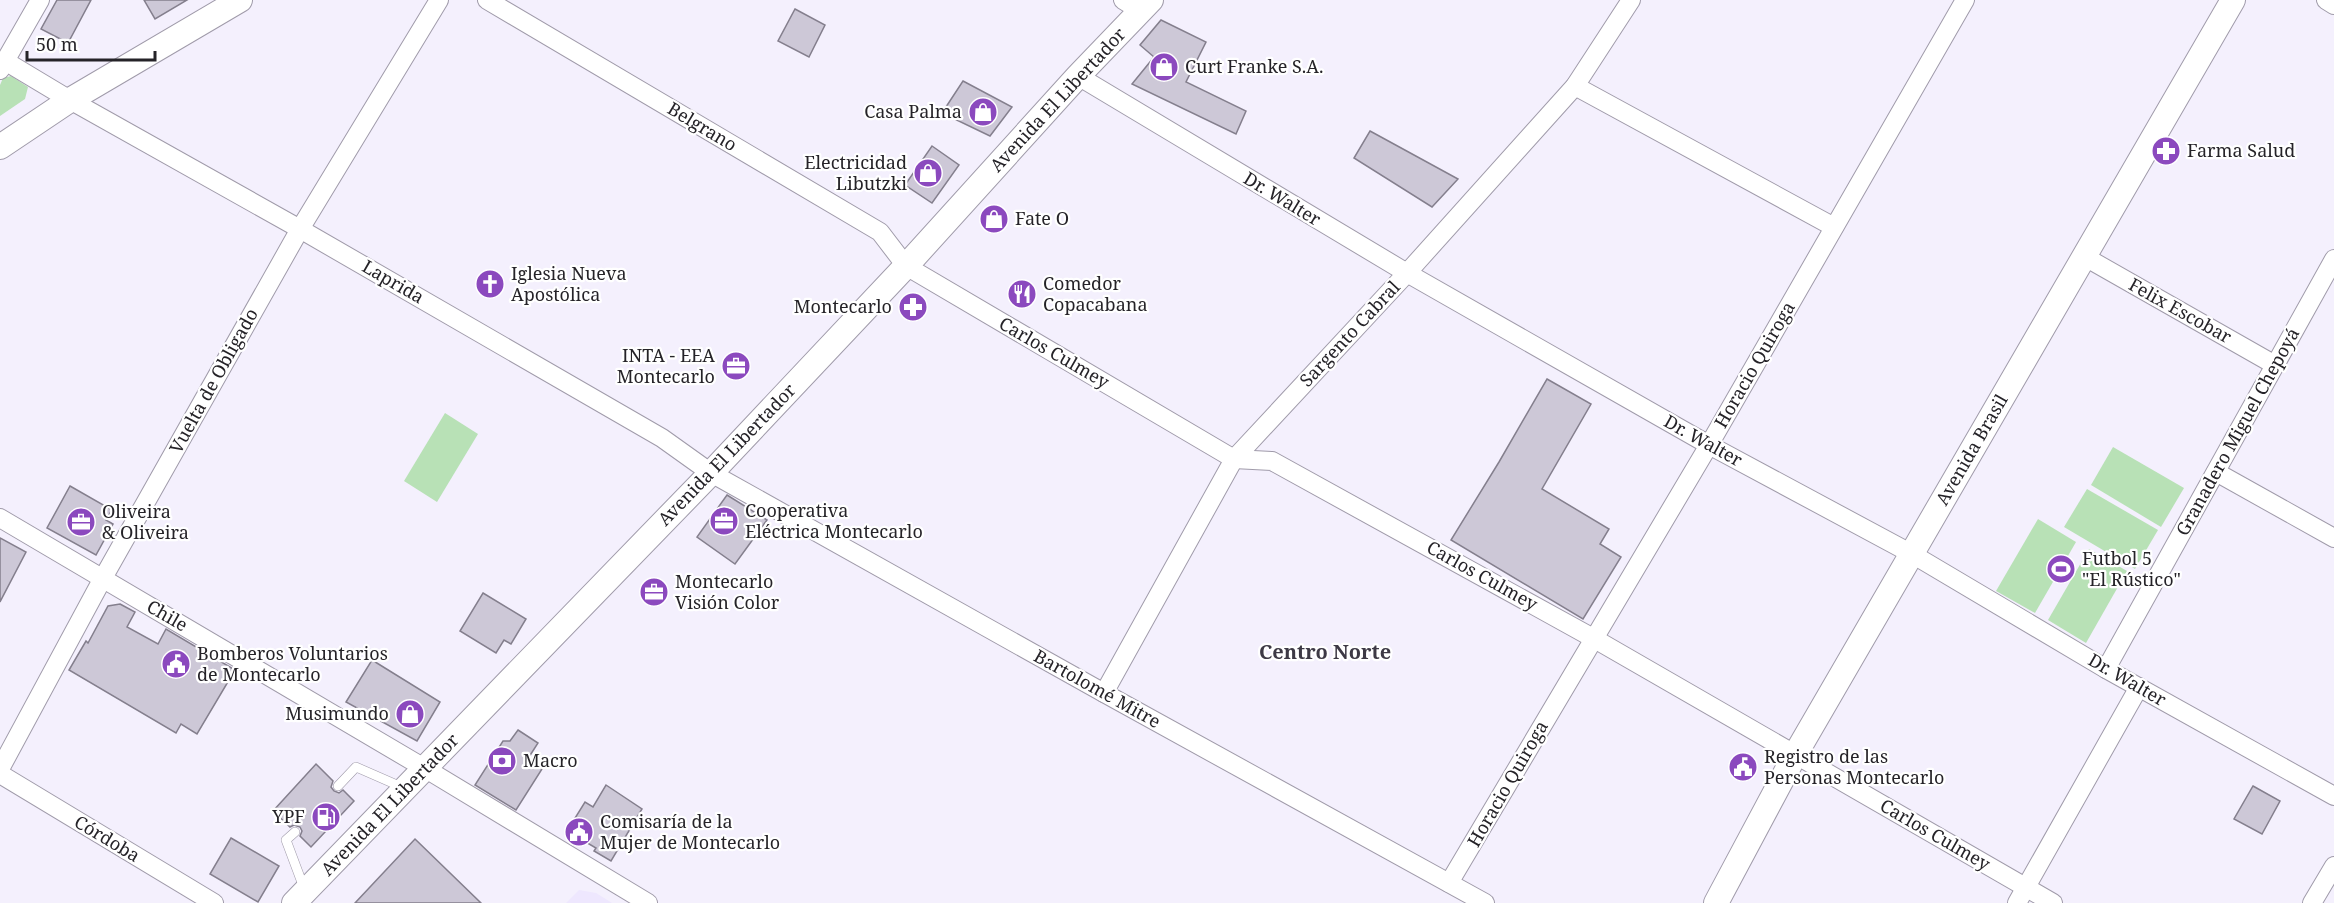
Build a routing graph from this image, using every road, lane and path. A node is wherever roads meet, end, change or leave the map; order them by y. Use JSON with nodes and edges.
{"nodes":[{"id":1,"x":40,"y":0,"type":"edge"},
{"id":2,"x":240,"y":0,"type":"edge"},
{"id":3,"x":439,"y":0,"type":"edge"},
{"id":4,"x":487,"y":0,"type":"edge"},
{"id":5,"x":1631,"y":0,"type":"edge"},
{"id":6,"x":1965,"y":0,"type":"edge"},
{"id":7,"x":2233,"y":0,"type":"edge"},
{"id":8,"x":2326,"y":0,"type":"edge"},
{"id":9,"x":1138,"y":4,"type":"edge"},
{"id":10,"x":2334,"y":5,"type":"edge"},
{"id":11,"x":2,"y":66,"type":"edge"},
{"id":12,"x":1078,"y":76,"type":"junction"},
{"id":13,"x":1575,"y":86,"type":"junction"},
{"id":14,"x":70,"y":100,"type":"junction"},
{"id":15,"x":0,"y":147,"type":"edge"},
{"id":16,"x":1834,"y":227,"type":"junction"},
{"id":17,"x":300,"y":229,"type":"junction"},
{"id":18,"x":2085,"y":257,"type":"junction"},
{"id":19,"x":2334,"y":259,"type":"edge"},
{"id":20,"x":906,"y":266,"type":"junction"},
{"id":21,"x":1407,"y":273,"type":"junction"},
{"id":22,"x":2276,"y":365,"type":"junction"},
{"id":23,"x":1710,"y":445,"type":"junction"},
{"id":24,"x":1234,"y":459,"type":"junction"},
{"id":25,"x":2216,"y":472,"type":"junction"},
{"id":26,"x":711,"y":473,"type":"junction"},
{"id":27,"x":0,"y":518,"type":"edge"},
{"id":28,"x":2334,"y":538,"type":"edge"},
{"id":29,"x":1912,"y":554,"type":"junction"},
{"id":30,"x":103,"y":579,"type":"junction"},
{"id":31,"x":1593,"y":638,"type":"junction"},
{"id":32,"x":2106,"y":669,"type":"junction"},
{"id":33,"x":2139,"y":687,"type":"junction"},
{"id":34,"x":1104,"y":693,"type":"junction"},
{"id":35,"x":1795,"y":755,"type":"junction"},
{"id":36,"x":426,"y":768,"type":"junction"},
{"id":37,"x":0,"y":770,"type":"edge"},
{"id":38,"x":0,"y":774,"type":"edge"},
{"id":39,"x":338,"y":786,"type":"dead end"},
{"id":40,"x":406,"y":789,"type":"junction"},
{"id":41,"x":2334,"y":796,"type":"edge"},
{"id":42,"x":295,"y":832,"type":"dead end"},
{"id":43,"x":2334,"y":866,"type":"edge"},
{"id":44,"x":1449,"y":883,"type":"junction"},
{"id":45,"x":2026,"y":887,"type":"junction"},
{"id":46,"x":300,"y":897,"type":"edge"},
{"id":47,"x":214,"y":903,"type":"edge"},
{"id":48,"x":648,"y":903,"type":"edge"},
{"id":49,"x":1485,"y":903,"type":"edge"},
{"id":50,"x":1716,"y":903,"type":"edge"},
{"id":51,"x":2017,"y":903,"type":"edge"},
{"id":52,"x":2053,"y":903,"type":"edge"},
{"id":53,"x":2312,"y":903,"type":"edge"}],
"edges":[{"from":1,"to":11,"type":"street"},
{"from":2,"to":14,"type":"main road"},
{"from":3,"to":17,"type":"street","name":"Vuelta de Obligado"},
{"from":4,"to":20,"type":"street","name":"Belgrano"},
{"from":5,"to":13,"type":"street","name":"Sargento Cabral"},
{"from":6,"to":16,"type":"street","name":"Horacio Quiroga"},
{"from":7,"to":18,"type":"main road","name":"Avenida Brasil"},
{"from":8,"to":10,"type":"street"},
{"from":9,"to":12,"type":"main road","name":"Avenida El Libertador"},
{"from":11,"to":14,"type":"street","name":"Laprida"},
{"from":12,"to":20,"type":"main road","name":"Avenida El Libertador"},
{"from":12,"to":21,"type":"street","name":"Dr. Walter"},
{"from":13,"to":16,"type":"street"},
{"from":13,"to":21,"type":"street","name":"Sargento Cabral"},
{"from":14,"to":15,"type":"main road"},
{"from":14,"to":17,"type":"street","name":"Laprida"},
{"from":16,"to":23,"type":"street","name":"Horacio Quiroga"},
{"from":17,"to":26,"type":"street","name":"Laprida"},
{"from":17,"to":30,"type":"street","name":"Vuelta de Obligado"},
{"from":18,"to":22,"type":"street","name":"Felix Escobar"},
{"from":18,"to":29,"type":"main road","name":"Avenida Brasil"},
{"from":19,"to":22,"type":"street","name":"Granadero Miguel Chepoyá"},
{"from":20,"to":24,"type":"street","name":"Carlos Culmey"},
{"from":20,"to":26,"type":"main road","name":"Avenida El Libertador"},
{"from":21,"to":23,"type":"street","name":"Dr. Walter"},
{"from":21,"to":24,"type":"street","name":"Sargento Cabral"},
{"from":22,"to":25,"type":"street","name":"Granadero Miguel Chepoyá"},
{"from":23,"to":29,"type":"street","name":"Dr. Walter"},
{"from":23,"to":31,"type":"street","name":"Horacio Quiroga"},
{"from":24,"to":31,"type":"street","name":"Carlos Culmey"},
{"from":24,"to":34,"type":"street","name":"Sargento Cabral"},
{"from":25,"to":28,"type":"street"},
{"from":25,"to":32,"type":"street","name":"Granadero Miguel Chepoyá"},
{"from":26,"to":34,"type":"street","name":"Bartolomé Mitre"},
{"from":26,"to":36,"type":"main road","name":"Avenida El Libertador"},
{"from":27,"to":30,"type":"street","name":"Chile"},
{"from":29,"to":32,"type":"street","name":"Dr. Walter"},
{"from":29,"to":35,"type":"main road","name":"Avenida Brasil"},
{"from":30,"to":36,"type":"street","name":"Chile"},
{"from":30,"to":37,"type":"street","name":"Vuelta de Obligado"},
{"from":31,"to":35,"type":"street","name":"Carlos Culmey"},
{"from":31,"to":44,"type":"street","name":"Horacio Quiroga"},
{"from":32,"to":33,"type":"street","name":"Dr. Walter"},
{"from":33,"to":41,"type":"street","name":"Dr. Walter"},
{"from":33,"to":45,"type":"street"},
{"from":34,"to":44,"type":"street","name":"Bartolomé Mitre"},
{"from":35,"to":45,"type":"street","name":"Carlos Culmey"},
{"from":35,"to":50,"type":"main road","name":"Avenida Brasil"},
{"from":36,"to":40,"type":"main road","name":"Avenida El Libertador"},
{"from":36,"to":48,"type":"street","name":"Chile"},
{"from":38,"to":47,"type":"street","name":"Córdoba"},
{"from":39,"to":40,"type":"lane"},
{"from":40,"to":46,"type":"main road","name":"Avenida El Libertador"},
{"from":42,"to":46,"type":"lane"},
{"from":43,"to":53,"type":"street"},
{"from":44,"to":49,"type":"street","name":"Bartolomé Mitre"},
{"from":45,"to":51,"type":"street"},
{"from":45,"to":52,"type":"street","name":"Carlos Culmey"}]}
